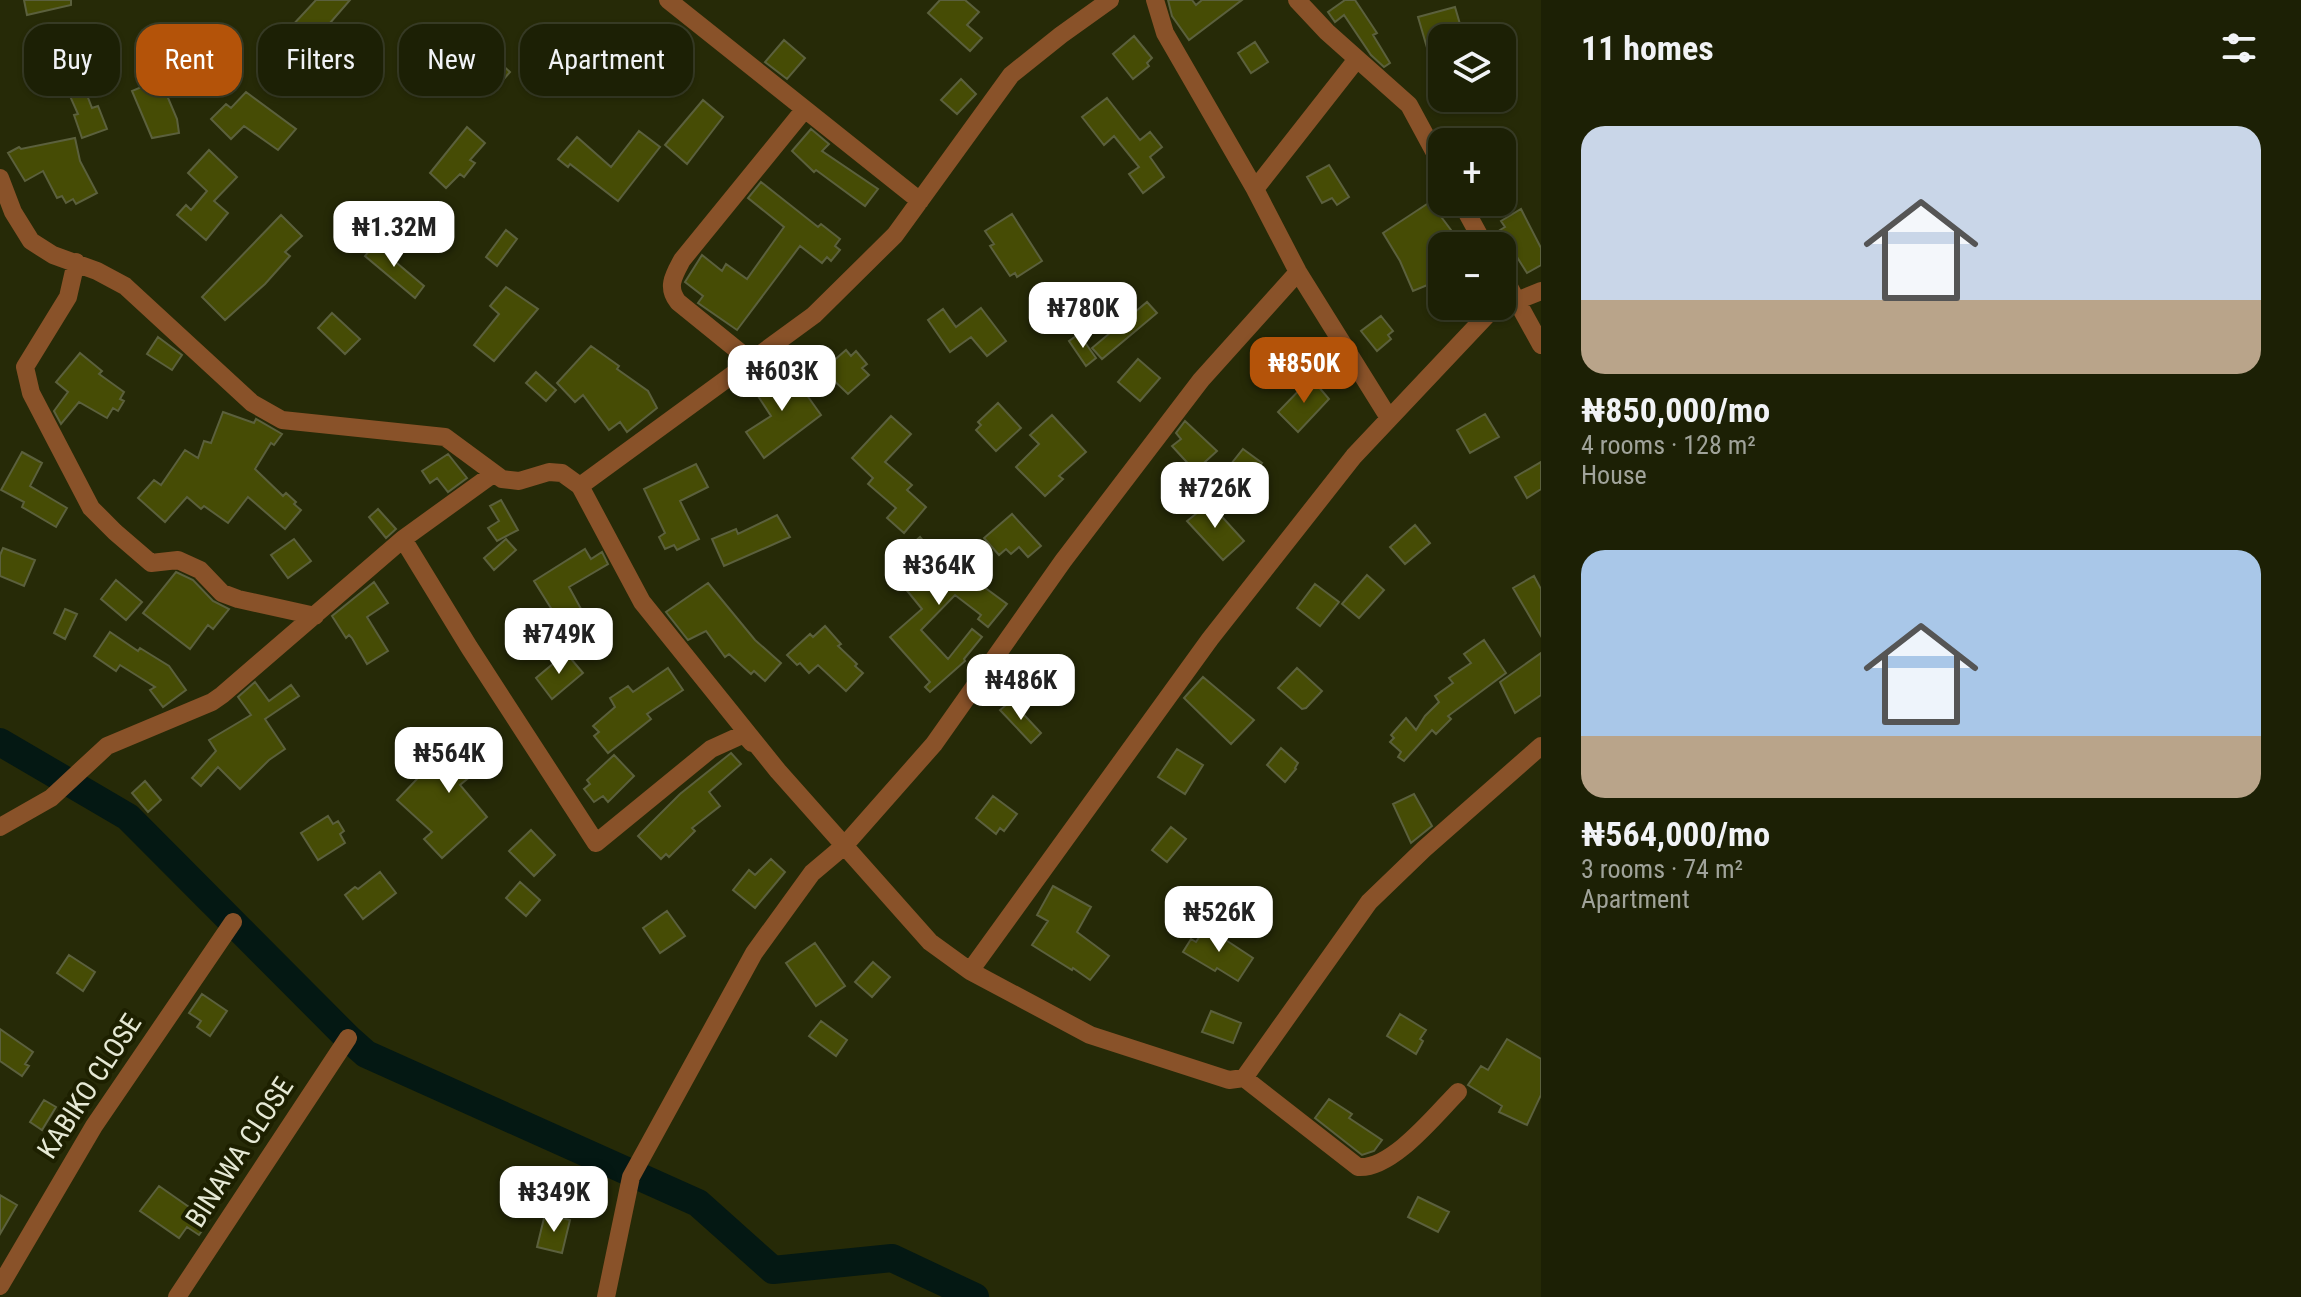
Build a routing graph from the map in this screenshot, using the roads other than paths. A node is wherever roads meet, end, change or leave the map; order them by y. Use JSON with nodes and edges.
{"nodes":[{"id":1,"x":668,"y":0,"type":"edge"},
{"id":2,"x":1110,"y":0,"type":"edge"},
{"id":3,"x":1297,"y":0,"type":"edge"},
{"id":4,"x":1157,"y":1,"type":"edge"},
{"id":5,"x":1357,"y":59,"type":"junction"},
{"id":6,"x":804,"y":110,"type":"junction"},
{"id":7,"x":1428,"y":140,"type":"edge"},
{"id":8,"x":0,"y":178,"type":"edge"},
{"id":9,"x":1255,"y":189,"type":"junction"},
{"id":10,"x":920,"y":201,"type":"junction"},
{"id":11,"x":76,"y":262,"type":"junction"},
{"id":12,"x":1298,"y":272,"type":"junction"},
{"id":13,"x":1541,"y":291,"type":"edge"},
{"id":14,"x":1516,"y":301,"type":"edge"},
{"id":15,"x":1516,"y":315,"type":"edge"},
{"id":16,"x":1482,"y":320,"type":"edge"},
{"id":17,"x":1541,"y":345,"type":"edge"},
{"id":18,"x":752,"y":362,"type":"junction"},
{"id":19,"x":1389,"y":418,"type":"junction"},
{"id":20,"x":493,"y":474,"type":"junction"},
{"id":21,"x":580,"y":486,"type":"junction"},
{"id":22,"x":403,"y":539,"type":"junction"},
{"id":23,"x":315,"y":616,"type":"junction"},
{"id":24,"x":1541,"y":746,"type":"edge"},
{"id":25,"x":778,"y":771,"type":"junction"},
{"id":26,"x":0,"y":827,"type":"edge"},
{"id":27,"x":844,"y":846,"type":"junction"},
{"id":28,"x":233,"y":922,"type":"dead end"},
{"id":29,"x":970,"y":971,"type":"junction"},
{"id":30,"x":348,"y":1038,"type":"dead end"},
{"id":31,"x":1244,"y":1078,"type":"junction"},
{"id":32,"x":1458,"y":1092,"type":"dead end"},
{"id":33,"x":0,"y":1286,"type":"edge"},
{"id":34,"x":177,"y":1297,"type":"edge"},
{"id":35,"x":606,"y":1297,"type":"edge"}],
"edges":[{"from":1,"to":6,"type":"street"},
{"from":2,"to":10,"type":"street"},
{"from":3,"to":5,"type":"street"},
{"from":4,"to":9,"type":"street"},
{"from":5,"to":7,"type":"street"},
{"from":5,"to":9,"type":"street"},
{"from":6,"to":10,"type":"street"},
{"from":6,"to":18,"type":"street"},
{"from":8,"to":11,"type":"street"},
{"from":9,"to":12,"type":"street"},
{"from":10,"to":18,"type":"street"},
{"from":11,"to":20,"type":"street"},
{"from":11,"to":23,"type":"street"},
{"from":12,"to":19,"type":"street"},
{"from":12,"to":27,"type":"street"},
{"from":13,"to":14,"type":"street"},
{"from":15,"to":17,"type":"street"},
{"from":16,"to":19,"type":"street"},
{"from":18,"to":21,"type":"street"},
{"from":19,"to":29,"type":"street"},
{"from":20,"to":21,"type":"street"},
{"from":20,"to":22,"type":"street"},
{"from":21,"to":25,"type":"street"},
{"from":22,"to":23,"type":"street"},
{"from":22,"to":25,"type":"street"},
{"from":23,"to":26,"type":"street"},
{"from":24,"to":31,"type":"street"},
{"from":25,"to":27,"type":"street"},
{"from":27,"to":29,"type":"street"},
{"from":27,"to":35,"type":"street"},
{"from":28,"to":33,"type":"street","name":"KABIKO CLOSE"},
{"from":29,"to":31,"type":"street"},
{"from":30,"to":34,"type":"street","name":"BINAWA CLOSE"},
{"from":31,"to":32,"type":"street"}]}
